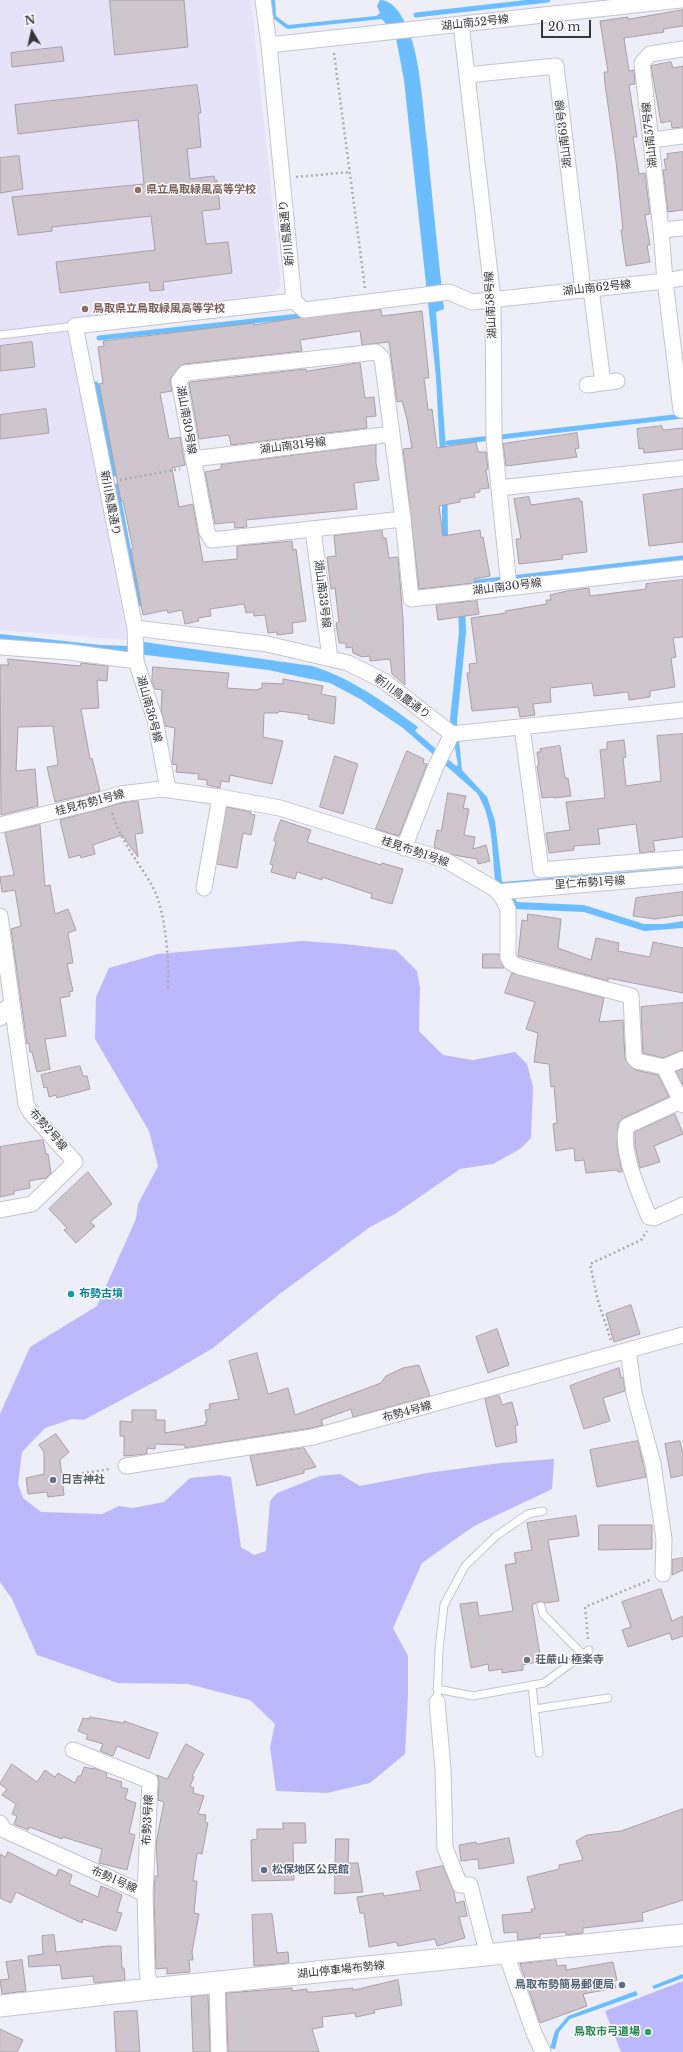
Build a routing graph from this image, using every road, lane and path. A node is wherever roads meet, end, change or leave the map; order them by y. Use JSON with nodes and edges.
{"nodes":[{"id":1,"x":263,"y":0,"type":"edge"},
{"id":2,"x":681,"y":0,"type":"edge"},
{"id":3,"x":461,"y":24,"type":"junction"},
{"id":4,"x":332,"y":39,"type":"junction"},
{"id":5,"x":269,"y":45,"type":"junction"},
{"id":6,"x":683,"y":49,"type":"edge"},
{"id":7,"x":467,"y":75,"type":"junction"},
{"id":8,"x":683,"y":136,"type":"edge"},
{"id":9,"x":651,"y":140,"type":"junction"},
{"id":10,"x":350,"y":172,"type":"junction"},
{"id":11,"x":282,"y":178,"type":"junction"},
{"id":12,"x":683,"y":228,"type":"edge"},
{"id":13,"x":661,"y":230,"type":"junction"},
{"id":14,"x":683,"y":278,"type":"edge"},
{"id":15,"x":665,"y":280,"type":"junction"},
{"id":16,"x":587,"y":289,"type":"junction"},
{"id":17,"x":493,"y":300,"type":"junction"},
{"id":18,"x":294,"y":301,"type":"junction"},
{"id":19,"x":366,"y":302,"type":"junction"},
{"id":20,"x":676,"y":315,"type":"edge"},
{"id":21,"x":75,"y":326,"type":"junction"},
{"id":22,"x":0,"y":335,"type":"edge"},
{"id":23,"x":587,"y":385,"type":"dead end"},
{"id":24,"x":683,"y":410,"type":"edge"},
{"id":25,"x":392,"y":434,"type":"junction"},
{"id":26,"x":194,"y":463,"type":"junction"},
{"id":27,"x":683,"y":468,"type":"edge"},
{"id":28,"x":106,"y":483,"type":"junction"},
{"id":29,"x":499,"y":488,"type":"junction"},
{"id":30,"x":403,"y":519,"type":"junction"},
{"id":31,"x":313,"y":530,"type":"junction"},
{"id":32,"x":683,"y":568,"type":"edge"},
{"id":33,"x":509,"y":587,"type":"junction"},
{"id":34,"x":135,"y":628,"type":"junction"},
{"id":35,"x":0,"y":648,"type":"edge"},
{"id":36,"x":330,"y":658,"type":"junction"},
{"id":37,"x":136,"y":661,"type":"junction"},
{"id":38,"x":683,"y":710,"type":"edge"},
{"id":39,"x":522,"y":727,"type":"junction"},
{"id":40,"x":452,"y":734,"type":"junction"},
{"id":41,"x":168,"y":789,"type":"junction"},
{"id":42,"x":220,"y":797,"type":"junction"},
{"id":43,"x":109,"y":798,"type":"junction"},
{"id":44,"x":0,"y":825,"type":"edge"},
{"id":45,"x":404,"y":848,"type":"junction"},
{"id":46,"x":683,"y":858,"type":"edge"},
{"id":47,"x":683,"y":876,"type":"edge"},
{"id":48,"x":204,"y":888,"type":"dead end"},
{"id":49,"x":498,"y":892,"type":"junction"},
{"id":50,"x":0,"y":916,"type":"edge"},
{"id":51,"x":168,"y":989,"type":"dead end"},
{"id":52,"x":12,"y":1004,"type":"junction"},
{"id":53,"x":0,"y":1018,"type":"edge"},
{"id":54,"x":683,"y":1059,"type":"edge"},
{"id":55,"x":664,"y":1067,"type":"junction"},
{"id":56,"x":682,"y":1103,"type":"edge"},
{"id":57,"x":683,"y":1205,"type":"edge"},
{"id":58,"x":0,"y":1210,"type":"edge"},
{"id":59,"x":651,"y":1217,"type":"junction"},
{"id":60,"x":683,"y":1335,"type":"edge"},
{"id":61,"x":621,"y":1352,"type":"junction"},
{"id":62,"x":126,"y":1466,"type":"joint"},
{"id":63,"x":77,"y":1474,"type":"dead end"},
{"id":64,"x":543,"y":1511,"type":"dead end"},
{"id":65,"x":663,"y":1574,"type":"joint"},
{"id":66,"x":541,"y":1606,"type":"dead end"},
{"id":67,"x":589,"y":1650,"type":"joint"},
{"id":68,"x":583,"y":1655,"type":"junction"},
{"id":69,"x":532,"y":1685,"type":"junction"},
{"id":70,"x":437,"y":1695,"type":"junction"},
{"id":71,"x":608,"y":1698,"type":"dead end"},
{"id":72,"x":535,"y":1709,"type":"junction"},
{"id":73,"x":73,"y":1750,"type":"dead end"},
{"id":74,"x":539,"y":1753,"type":"dead end"},
{"id":75,"x":0,"y":1823,"type":"edge"},
{"id":76,"x":145,"y":1894,"type":"junction"},
{"id":77,"x":683,"y":1935,"type":"edge"},
{"id":78,"x":497,"y":1955,"type":"junction"},
{"id":79,"x":217,"y":1983,"type":"junction"},
{"id":80,"x":150,"y":1989,"type":"junction"},
{"id":81,"x":0,"y":2006,"type":"edge"},
{"id":82,"x":219,"y":2052,"type":"edge"},
{"id":83,"x":543,"y":2052,"type":"edge"}],
"edges":[{"from":1,"to":5,"type":"street","name":"新川鳥農通り"},
{"from":2,"to":3,"type":"street","name":"湖山南52号線"},
{"from":3,"to":4,"type":"street","name":"湖山南52号線"},
{"from":3,"to":7,"type":"street","name":"湖山南58号線"},
{"from":4,"to":5,"type":"street","name":"湖山南52号線"},
{"from":4,"to":10,"type":"path"},
{"from":5,"to":11,"type":"street","name":"新川鳥農通り"},
{"from":6,"to":9,"type":"street","name":"湖山南57号線"},
{"from":7,"to":16,"type":"street","name":"湖山南63号線"},
{"from":7,"to":17,"type":"street","name":"湖山南58号線"},
{"from":8,"to":9,"type":"street"},
{"from":9,"to":13,"type":"street","name":"湖山南57号線"},
{"from":10,"to":11,"type":"path"},
{"from":10,"to":19,"type":"path"},
{"from":11,"to":18,"type":"street","name":"新川鳥農通り"},
{"from":12,"to":13,"type":"street"},
{"from":13,"to":15,"type":"street","name":"湖山南57号線"},
{"from":14,"to":15,"type":"street","name":"湖山南62号線"},
{"from":15,"to":16,"type":"street","name":"湖山南62号線"},
{"from":15,"to":20,"type":"street"},
{"from":16,"to":17,"type":"street","name":"湖山南62号線"},
{"from":16,"to":23,"type":"street"},
{"from":17,"to":19,"type":"street","name":"湖山南62号線"},
{"from":17,"to":29,"type":"street","name":"湖山南58号線"},
{"from":18,"to":19,"type":"street","name":"湖山南62号線"},
{"from":18,"to":21,"type":"street"},
{"from":20,"to":24,"type":"street"},
{"from":21,"to":22,"type":"lane"},
{"from":21,"to":28,"type":"street","name":"新川鳥農通り"},
{"from":25,"to":26,"type":"street","name":"湖山南31号線"},
{"from":25,"to":26,"type":"street","name":"湖山南30号線"},
{"from":25,"to":30,"type":"street","name":"湖山南30号線"},
{"from":26,"to":28,"type":"path"},
{"from":26,"to":31,"type":"street","name":"湖山南30号線"},
{"from":27,"to":29,"type":"street"},
{"from":28,"to":34,"type":"street","name":"新川鳥農通り"},
{"from":29,"to":33,"type":"street","name":"湖山南58号線"},
{"from":30,"to":31,"type":"street","name":"湖山南30号線"},
{"from":30,"to":33,"type":"street","name":"湖山南30号線"},
{"from":31,"to":36,"type":"street","name":"湖山南33号線"},
{"from":32,"to":33,"type":"street","name":"湖山南30号線"},
{"from":34,"to":36,"type":"street","name":"新川鳥農通り"},
{"from":34,"to":37,"type":"street","name":"湖山南36号線"},
{"from":35,"to":37,"type":"street"},
{"from":36,"to":40,"type":"street","name":"新川鳥農通り"},
{"from":37,"to":41,"type":"street","name":"湖山南36号線"},
{"from":38,"to":39,"type":"street"},
{"from":39,"to":40,"type":"street"},
{"from":39,"to":46,"type":"street"},
{"from":40,"to":45,"type":"street"},
{"from":41,"to":42,"type":"street","name":"桂見布勢1号線"},
{"from":41,"to":43,"type":"street","name":"桂見布勢1号線"},
{"from":42,"to":45,"type":"street","name":"桂見布勢1号線"},
{"from":42,"to":48,"type":"street"},
{"from":43,"to":44,"type":"street","name":"桂見布勢1号線"},
{"from":43,"to":51,"type":"path"},
{"from":45,"to":49,"type":"street","name":"桂見布勢1号線"},
{"from":47,"to":49,"type":"street","name":"里仁布勢1号線"},
{"from":49,"to":55,"type":"street","name":"桂見布勢1号線"},
{"from":50,"to":52,"type":"street"},
{"from":52,"to":53,"type":"street"},
{"from":52,"to":58,"type":"street","name":"布勢2号線"},
{"from":54,"to":55,"type":"street"},
{"from":55,"to":56,"type":"street"},
{"from":56,"to":59,"type":"street"},
{"from":57,"to":59,"type":"street"},
{"from":59,"to":61,"type":"path"},
{"from":60,"to":61,"type":"street","name":"布勢4号線"},
{"from":61,"to":62,"type":"street","name":"布勢4号線"},
{"from":61,"to":65,"type":"street"},
{"from":62,"to":63,"type":"path"},
{"from":64,"to":70,"type":"lane"},
{"from":65,"to":67,"type":"path"},
{"from":66,"to":68,"type":"lane"},
{"from":67,"to":68,"type":"lane"},
{"from":68,"to":69,"type":"lane"},
{"from":69,"to":70,"type":"lane"},
{"from":69,"to":72,"type":"lane"},
{"from":70,"to":78,"type":"street"},
{"from":71,"to":72,"type":"lane"},
{"from":72,"to":74,"type":"lane"},
{"from":73,"to":76,"type":"street","name":"布勢3号線"},
{"from":75,"to":76,"type":"street","name":"布勢1号線"},
{"from":76,"to":80,"type":"street","name":"布勢1号線"},
{"from":77,"to":78,"type":"main road","name":"湖山停車場布勢線"},
{"from":78,"to":79,"type":"main road","name":"湖山停車場布勢線"},
{"from":78,"to":83,"type":"street"},
{"from":79,"to":80,"type":"main road","name":"湖山停車場布勢線"},
{"from":79,"to":82,"type":"street"},
{"from":80,"to":81,"type":"main road","name":"湖山停車場布勢線"}]}
